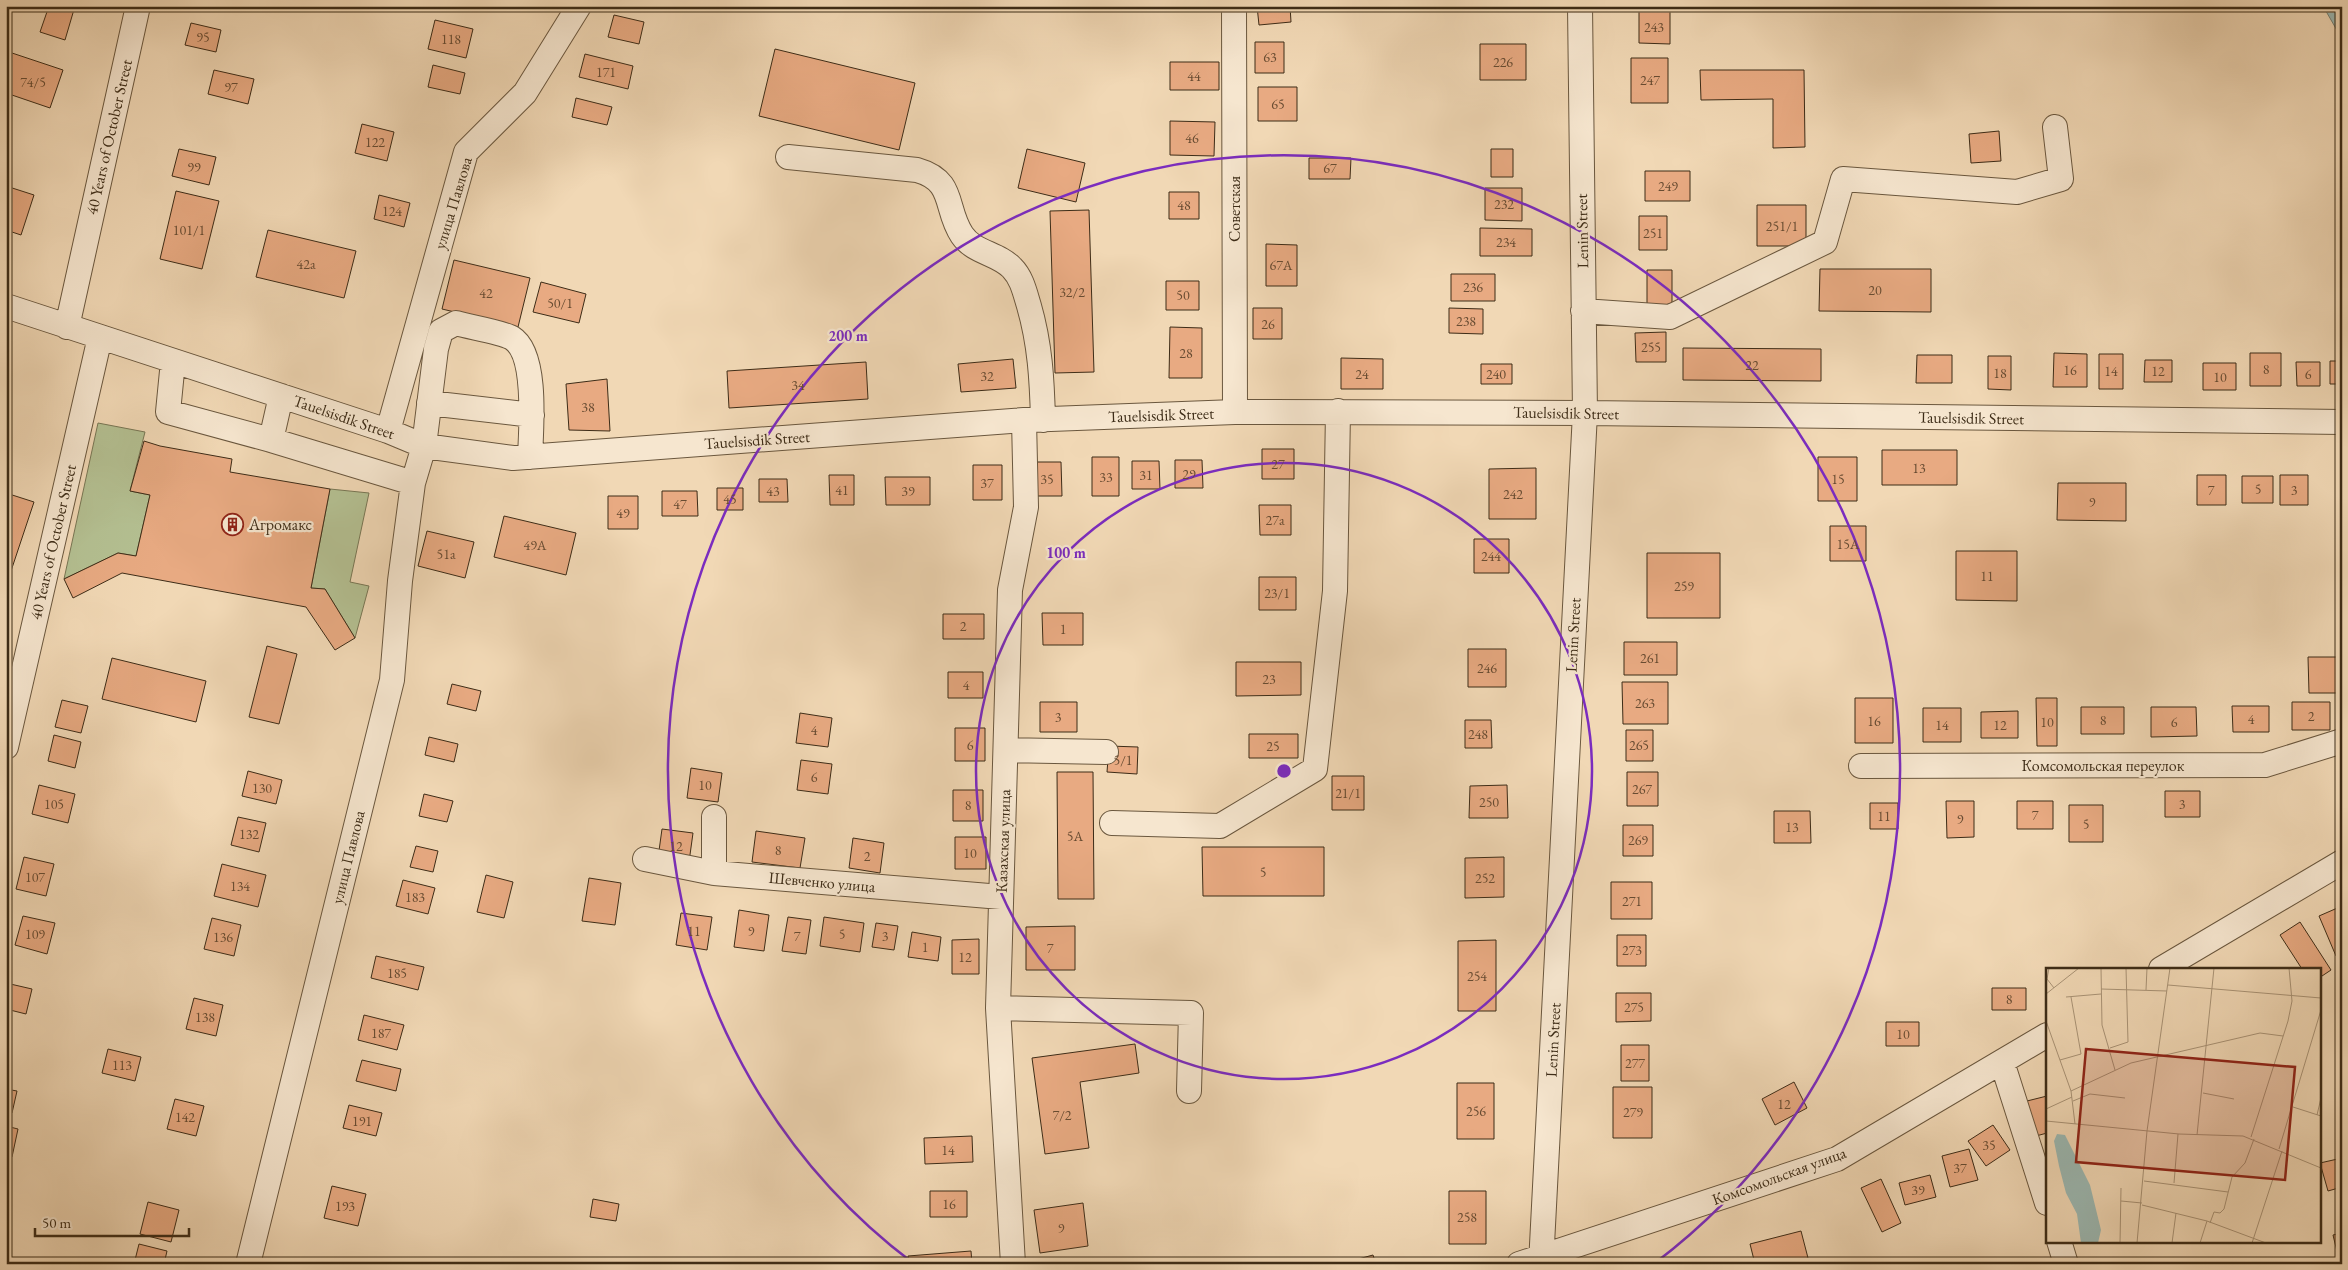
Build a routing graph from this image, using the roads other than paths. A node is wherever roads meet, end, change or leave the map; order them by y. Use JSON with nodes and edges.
{"nodes":[{"id":1,"x":138,"y":6,"type":"edge"},
{"id":2,"x":579,"y":6,"type":"edge"},
{"id":3,"x":1234,"y":6,"type":"edge"},
{"id":4,"x":1580,"y":6,"type":"edge"},
{"id":5,"x":2056,"y":127,"type":"dead end"},
{"id":6,"x":788,"y":157,"type":"dead end"},
{"id":7,"x":6,"y":306,"type":"edge"},
{"id":8,"x":1584,"y":311,"type":"junction"},
{"id":9,"x":67,"y":326,"type":"junction"},
{"id":10,"x":100,"y":337,"type":"junction"},
{"id":11,"x":173,"y":361,"type":"junction"},
{"id":12,"x":281,"y":396,"type":"junction"},
{"id":13,"x":429,"y":403,"type":"junction"},
{"id":14,"x":1338,"y":411,"type":"junction"},
{"id":15,"x":1235,"y":412,"type":"junction"},
{"id":16,"x":1584,"y":413,"type":"junction"},
{"id":17,"x":532,"y":415,"type":"junction"},
{"id":18,"x":1033,"y":420,"type":"junction"},
{"id":19,"x":2342,"y":422,"type":"edge"},
{"id":20,"x":388,"y":431,"type":"junction"},
{"id":21,"x":271,"y":440,"type":"junction"},
{"id":22,"x":424,"y":446,"type":"junction"},
{"id":23,"x":530,"y":457,"type":"junction"},
{"id":24,"x":412,"y":483,"type":"junction"},
{"id":25,"x":2342,"y":741,"type":"edge"},
{"id":26,"x":6,"y":747,"type":"edge"},
{"id":27,"x":1006,"y":750,"type":"junction"},
{"id":28,"x":1106,"y":752,"type":"dead end"},
{"id":29,"x":1861,"y":766,"type":"dead end"},
{"id":30,"x":714,"y":817,"type":"dead end"},
{"id":31,"x":1112,"y":823,"type":"dead end"},
{"id":32,"x":645,"y":859,"type":"dead end"},
{"id":33,"x":2342,"y":862,"type":"edge"},
{"id":34,"x":714,"y":873,"type":"junction"},
{"id":35,"x":1001,"y":897,"type":"junction"},
{"id":36,"x":2162,"y":968,"type":"edge"},
{"id":37,"x":998,"y":1008,"type":"junction"},
{"id":38,"x":2046,"y":1037,"type":"edge"},
{"id":39,"x":2002,"y":1062,"type":"junction"},
{"id":40,"x":1189,"y":1091,"type":"dead end"},
{"id":41,"x":2046,"y":1200,"type":"edge"},
{"id":42,"x":2059,"y":1242,"type":"edge"},
{"id":43,"x":1542,"y":1260,"type":"edge"},
{"id":44,"x":248,"y":1264,"type":"edge"},
{"id":45,"x":1013,"y":1264,"type":"edge"},
{"id":46,"x":1519,"y":1264,"type":"edge"},
{"id":47,"x":2066,"y":1264,"type":"edge"}],
"edges":[{"from":1,"to":9,"type":"street","name":"40 Years of October Street"},
{"from":2,"to":20,"type":"street","name":"улица Павлова"},
{"from":3,"to":15,"type":"street","name":"Советская"},
{"from":4,"to":8,"type":"street","name":"Lenin Street"},
{"from":5,"to":8,"type":"street"},
{"from":6,"to":18,"type":"street","name":"Казахская улица"},
{"from":7,"to":9,"type":"street","name":"Tauelsisdik Street"},
{"from":8,"to":16,"type":"street","name":"Lenin Street"},
{"from":9,"to":10,"type":"street","name":"Tauelsisdik Street"},
{"from":10,"to":11,"type":"street","name":"Tauelsisdik Street"},
{"from":10,"to":26,"type":"street","name":"40 Years of October Street"},
{"from":11,"to":12,"type":"street","name":"Tauelsisdik Street"},
{"from":11,"to":21,"type":"street"},
{"from":12,"to":20,"type":"street","name":"Tauelsisdik Street"},
{"from":12,"to":21,"type":"street"},
{"from":13,"to":17,"type":"street"},
{"from":13,"to":17,"type":"street","name":"улица Павлова"},
{"from":13,"to":22,"type":"street","name":"улица Павлова"},
{"from":14,"to":15,"type":"street","name":"Tauelsisdik Street"},
{"from":14,"to":16,"type":"street","name":"Tauelsisdik Street"},
{"from":14,"to":31,"type":"street"},
{"from":15,"to":18,"type":"street","name":"Tauelsisdik Street"},
{"from":16,"to":19,"type":"street","name":"Tauelsisdik Street"},
{"from":16,"to":43,"type":"street","name":"Lenin Street"},
{"from":17,"to":23,"type":"street"},
{"from":18,"to":23,"type":"street","name":"Tauelsisdik Street"},
{"from":18,"to":27,"type":"street","name":"Казахская улица"},
{"from":20,"to":22,"type":"street","name":"Tauelsisdik Street"},
{"from":21,"to":24,"type":"street"},
{"from":22,"to":23,"type":"street","name":"Tauelsisdik Street"},
{"from":22,"to":24,"type":"street","name":"улица Павлова"},
{"from":24,"to":44,"type":"street","name":"улица Павлова"},
{"from":25,"to":29,"type":"street","name":"Комсомольская переулок"},
{"from":27,"to":28,"type":"street"},
{"from":27,"to":35,"type":"street","name":"Казахская улица"},
{"from":30,"to":34,"type":"street"},
{"from":32,"to":34,"type":"street","name":"Шевченко улица"},
{"from":33,"to":36,"type":"street"},
{"from":34,"to":35,"type":"street","name":"Шевченко улица"},
{"from":35,"to":37,"type":"street","name":"Казахская улица"},
{"from":37,"to":40,"type":"street"},
{"from":37,"to":45,"type":"street","name":"Казахская улица"},
{"from":38,"to":39,"type":"street","name":"Комсомольская улица"},
{"from":39,"to":41,"type":"street"},
{"from":39,"to":43,"type":"street","name":"Комсомольская улица"},
{"from":42,"to":47,"type":"street"},
{"from":43,"to":46,"type":"street","name":"Комсомольская улица"}]}
